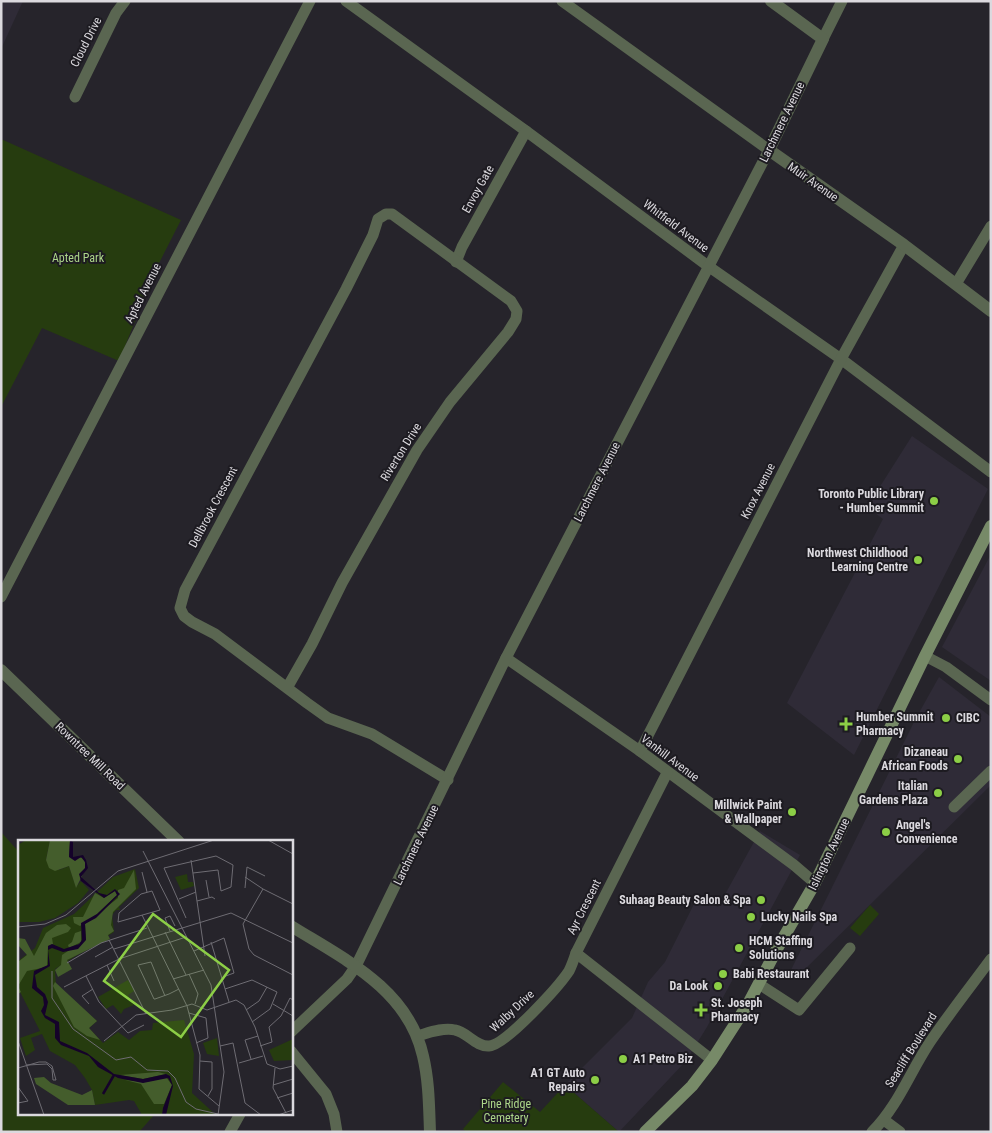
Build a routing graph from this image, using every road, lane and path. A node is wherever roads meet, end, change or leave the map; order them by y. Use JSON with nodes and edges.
{"nodes":[{"id":1,"x":125,"y":1,"type":"edge"},
{"id":2,"x":310,"y":1,"type":"edge"},
{"id":3,"x":346,"y":1,"type":"edge"},
{"id":4,"x":562,"y":1,"type":"edge"},
{"id":5,"x":771,"y":1,"type":"edge"},
{"id":6,"x":842,"y":1,"type":"edge"},
{"id":7,"x":823,"y":39,"type":"junction"},
{"id":8,"x":74,"y":97,"type":"dead end"},
{"id":9,"x":526,"y":131,"type":"junction"},
{"id":10,"x":768,"y":150,"type":"junction"},
{"id":11,"x":990,"y":231,"type":"edge"},
{"id":12,"x":904,"y":246,"type":"junction"},
{"id":13,"x":456,"y":262,"type":"junction"},
{"id":14,"x":708,"y":266,"type":"junction"},
{"id":15,"x":956,"y":284,"type":"junction"},
{"id":16,"x":991,"y":311,"type":"edge"},
{"id":17,"x":841,"y":359,"type":"junction"},
{"id":18,"x":991,"y":472,"type":"edge"},
{"id":19,"x":991,"y":526,"type":"edge"},
{"id":20,"x":1,"y":597,"type":"edge"},
{"id":21,"x":925,"y":656,"type":"junction"},
{"id":22,"x":506,"y":658,"type":"junction"},
{"id":23,"x":1,"y":670,"type":"edge"},
{"id":24,"x":287,"y":688,"type":"junction"},
{"id":25,"x":991,"y":700,"type":"edge"},
{"id":26,"x":640,"y":752,"type":"junction"},
{"id":27,"x":991,"y":771,"type":"edge"},
{"id":28,"x":667,"y":773,"type":"junction"},
{"id":29,"x":448,"y":780,"type":"junction"},
{"id":30,"x":954,"y":807,"type":"dead end"},
{"id":31,"x":177,"y":840,"type":"edge"},
{"id":32,"x":815,"y":883,"type":"junction"},
{"id":33,"x":292,"y":927,"type":"edge"},
{"id":34,"x":850,"y":948,"type":"dead end"},
{"id":35,"x":576,"y":953,"type":"junction"},
{"id":36,"x":991,"y":959,"type":"edge"},
{"id":37,"x":356,"y":966,"type":"junction"},
{"id":38,"x":758,"y":984,"type":"junction"},
{"id":39,"x":292,"y":1031,"type":"edge"},
{"id":40,"x":417,"y":1036,"type":"junction"},
{"id":41,"x":292,"y":1052,"type":"edge"},
{"id":42,"x":712,"y":1060,"type":"junction"},
{"id":43,"x":239,"y":1116,"type":"edge"},
{"id":44,"x":884,"y":1120,"type":"junction"},
{"id":45,"x":230,"y":1132,"type":"edge"},
{"id":46,"x":337,"y":1132,"type":"edge"},
{"id":47,"x":430,"y":1132,"type":"edge"},
{"id":48,"x":645,"y":1132,"type":"edge"},
{"id":49,"x":872,"y":1132,"type":"edge"},
{"id":50,"x":900,"y":1132,"type":"edge"}],
"edges":[{"from":1,"to":8,"type":"street","name":"Cloud Drive"},
{"from":2,"to":20,"type":"street","name":"Apted Avenue"},
{"from":3,"to":9,"type":"street","name":"Whitfield Avenue"},
{"from":4,"to":10,"type":"street","name":"Muir Avenue"},
{"from":5,"to":7,"type":"street"},
{"from":6,"to":7,"type":"street","name":"Larchmere Avenue"},
{"from":7,"to":10,"type":"street","name":"Larchmere Avenue"},
{"from":9,"to":13,"type":"street","name":"Envoy Gate"},
{"from":9,"to":14,"type":"street","name":"Whitfield Avenue"},
{"from":10,"to":12,"type":"street","name":"Muir Avenue"},
{"from":10,"to":14,"type":"street","name":"Larchmere Avenue"},
{"from":11,"to":15,"type":"street"},
{"from":12,"to":15,"type":"street","name":"Muir Avenue"},
{"from":12,"to":17,"type":"street","name":"Knox Avenue"},
{"from":13,"to":24,"type":"street","name":"Riverton Drive"},
{"from":13,"to":24,"type":"street","name":"Dellbrook Crescent"},
{"from":14,"to":17,"type":"street","name":"Whitfield Avenue"},
{"from":14,"to":22,"type":"street","name":"Larchmere Avenue"},
{"from":15,"to":16,"type":"street","name":"Muir Avenue"},
{"from":17,"to":18,"type":"street","name":"Whitfield Avenue"},
{"from":17,"to":26,"type":"street","name":"Knox Avenue"},
{"from":19,"to":21,"type":"main road","name":"Islington Avenue"},
{"from":21,"to":25,"type":"street"},
{"from":21,"to":32,"type":"main road","name":"Islington Avenue"},
{"from":22,"to":26,"type":"street","name":"Vanhill Avenue"},
{"from":22,"to":29,"type":"street","name":"Larchmere Avenue"},
{"from":23,"to":31,"type":"street","name":"Rowntree Mill Road"},
{"from":24,"to":29,"type":"street","name":"Dellbrook Crescent"},
{"from":26,"to":28,"type":"street","name":"Vanhill Avenue"},
{"from":27,"to":30,"type":"street"},
{"from":28,"to":32,"type":"street","name":"Vanhill Avenue"},
{"from":28,"to":35,"type":"street","name":"Ayr Crescent"},
{"from":29,"to":37,"type":"street","name":"Larchmere Avenue"},
{"from":32,"to":38,"type":"main road","name":"Islington Avenue"},
{"from":33,"to":37,"type":"street"},
{"from":34,"to":38,"type":"street"},
{"from":35,"to":40,"type":"street","name":"Walby Drive"},
{"from":35,"to":42,"type":"street","name":"Ayr Crescent"},
{"from":36,"to":44,"type":"street","name":"Seacliff Boulevard"},
{"from":37,"to":39,"type":"street","name":"Larchmere Avenue"},
{"from":37,"to":40,"type":"street"},
{"from":38,"to":42,"type":"main road","name":"Islington Avenue"},
{"from":40,"to":47,"type":"street"},
{"from":41,"to":46,"type":"street"},
{"from":42,"to":48,"type":"main road","name":"Islington Avenue"},
{"from":43,"to":45,"type":"street"},
{"from":44,"to":49,"type":"street","name":"Seacliff Boulevard"},
{"from":44,"to":50,"type":"street"}]}
